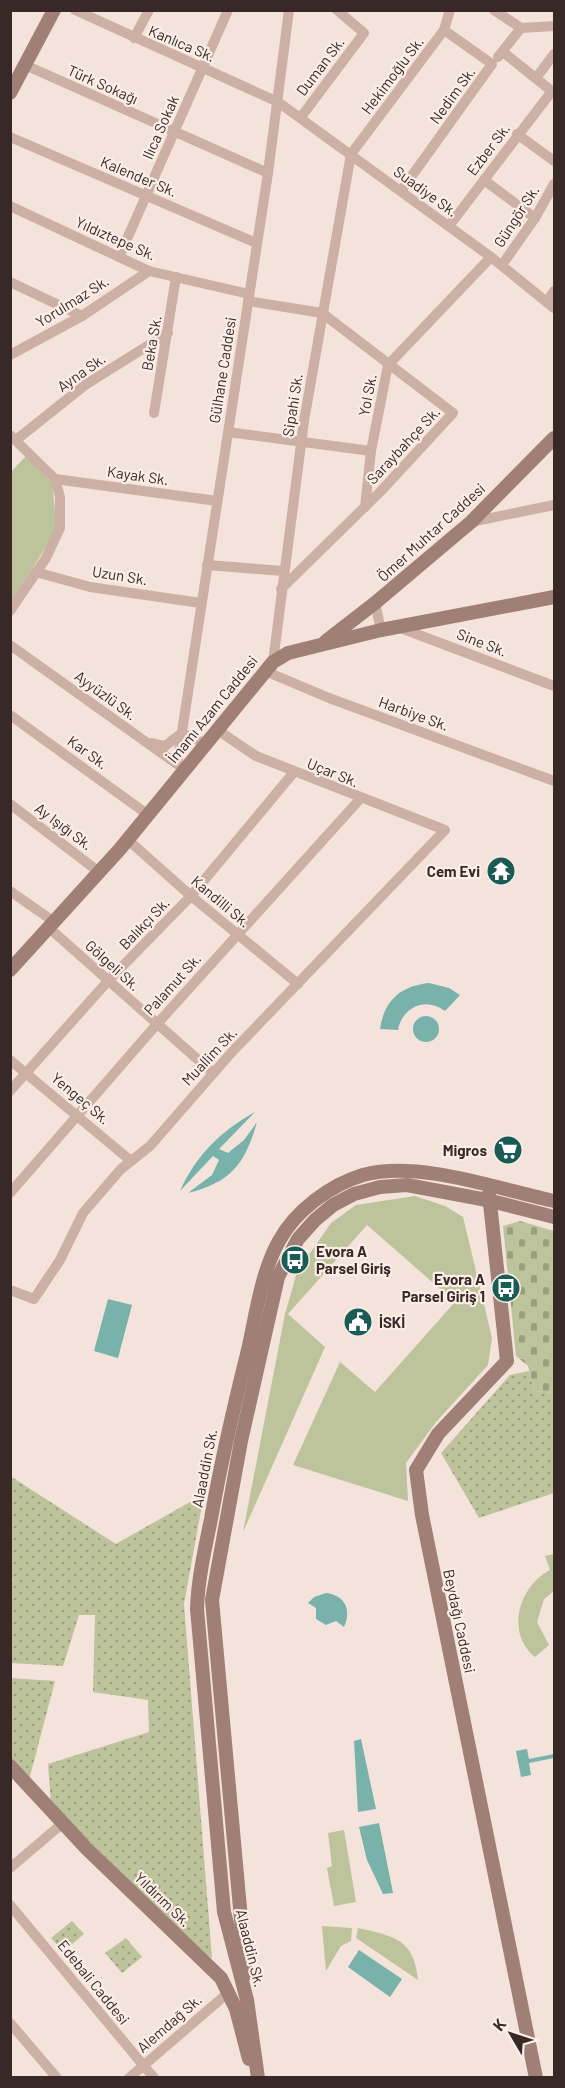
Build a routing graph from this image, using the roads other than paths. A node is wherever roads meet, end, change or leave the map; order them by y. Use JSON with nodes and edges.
{"nodes":[{"id":1,"x":54,"y":10,"type":"edge"},
{"id":2,"x":75,"y":10,"type":"edge"},
{"id":3,"x":149,"y":10,"type":"edge"},
{"id":4,"x":228,"y":10,"type":"edge"},
{"id":5,"x":289,"y":10,"type":"edge"},
{"id":6,"x":336,"y":10,"type":"edge"},
{"id":7,"x":450,"y":10,"type":"edge"},
{"id":8,"x":494,"y":10,"type":"edge"},
{"id":9,"x":511,"y":14,"type":"edge"},
{"id":10,"x":555,"y":26,"type":"edge"},
{"id":11,"x":521,"y":28,"type":"junction"},
{"id":12,"x":444,"y":30,"type":"junction"},
{"id":13,"x":134,"y":38,"type":"junction"},
{"id":14,"x":503,"y":52,"type":"junction"},
{"id":15,"x":555,"y":54,"type":"edge"},
{"id":16,"x":492,"y":64,"type":"junction"},
{"id":17,"x":25,"y":65,"type":"junction"},
{"id":18,"x":204,"y":68,"type":"junction"},
{"id":19,"x":536,"y":78,"type":"junction"},
{"id":20,"x":12,"y":85,"type":"edge"},
{"id":21,"x":553,"y":92,"type":"edge"},
{"id":22,"x":278,"y":102,"type":"junction"},
{"id":23,"x":301,"y":117,"type":"junction"},
{"id":24,"x":174,"y":131,"type":"junction"},
{"id":25,"x":517,"y":134,"type":"junction"},
{"id":26,"x":10,"y":137,"type":"edge"},
{"id":27,"x":351,"y":154,"type":"junction"},
{"id":28,"x":555,"y":161,"type":"edge"},
{"id":29,"x":268,"y":173,"type":"junction"},
{"id":30,"x":484,"y":180,"type":"junction"},
{"id":31,"x":555,"y":184,"type":"edge"},
{"id":32,"x":401,"y":191,"type":"junction"},
{"id":33,"x":146,"y":195,"type":"junction"},
{"id":34,"x":10,"y":206,"type":"edge"},
{"id":35,"x":535,"y":218,"type":"junction"},
{"id":36,"x":449,"y":226,"type":"junction"},
{"id":37,"x":256,"y":243,"type":"junction"},
{"id":38,"x":118,"y":256,"type":"junction"},
{"id":39,"x":491,"y":257,"type":"junction"},
{"id":40,"x":502,"y":265,"type":"junction"},
{"id":41,"x":149,"y":271,"type":"junction"},
{"id":42,"x":176,"y":277,"type":"junction"},
{"id":43,"x":10,"y":282,"type":"edge"},
{"id":44,"x":555,"y":291,"type":"edge"},
{"id":45,"x":248,"y":298,"type":"junction"},
{"id":46,"x":551,"y":304,"type":"edge"},
{"id":47,"x":322,"y":313,"type":"junction"},
{"id":48,"x":82,"y":316,"type":"junction"},
{"id":49,"x":168,"y":333,"type":"junction"},
{"id":50,"x":12,"y":353,"type":"edge"},
{"id":51,"x":388,"y":365,"type":"junction"},
{"id":52,"x":154,"y":413,"type":"dead end"},
{"id":53,"x":228,"y":432,"type":"junction"},
{"id":54,"x":13,"y":438,"type":"edge"},
{"id":55,"x":555,"y":438,"type":"edge"},
{"id":56,"x":302,"y":442,"type":"junction"},
{"id":57,"x":371,"y":451,"type":"junction"},
{"id":58,"x":54,"y":479,"type":"junction"},
{"id":59,"x":217,"y":501,"type":"junction"},
{"id":60,"x":555,"y":505,"type":"edge"},
{"id":61,"x":364,"y":507,"type":"junction"},
{"id":62,"x":471,"y":522,"type":"junction"},
{"id":63,"x":207,"y":565,"type":"junction"},
{"id":64,"x":283,"y":571,"type":"junction"},
{"id":65,"x":36,"y":572,"type":"junction"},
{"id":66,"x":281,"y":589,"type":"junction"},
{"id":67,"x":548,"y":598,"type":"edge"},
{"id":68,"x":201,"y":603,"type":"junction"},
{"id":69,"x":375,"y":603,"type":"junction"},
{"id":70,"x":555,"y":605,"type":"edge"},
{"id":71,"x":10,"y":611,"type":"edge"},
{"id":72,"x":398,"y":627,"type":"junction"},
{"id":73,"x":381,"y":630,"type":"junction"},
{"id":74,"x":322,"y":644,"type":"junction"},
{"id":75,"x":10,"y":645,"type":"edge"},
{"id":76,"x":269,"y":666,"type":"junction"},
{"id":77,"x":555,"y":686,"type":"edge"},
{"id":78,"x":10,"y":715,"type":"edge"},
{"id":79,"x":216,"y":729,"type":"junction"},
{"id":80,"x":182,"y":733,"type":"junction"},
{"id":81,"x":138,"y":737,"type":"junction"},
{"id":82,"x":204,"y":743,"type":"junction"},
{"id":83,"x":181,"y":766,"type":"junction"},
{"id":84,"x":294,"y":772,"type":"junction"},
{"id":85,"x":555,"y":781,"type":"edge"},
{"id":86,"x":360,"y":799,"type":"junction"},
{"id":87,"x":10,"y":804,"type":"edge"},
{"id":88,"x":147,"y":814,"type":"junction"},
{"id":89,"x":445,"y":830,"type":"joint"},
{"id":90,"x":127,"y":839,"type":"junction"},
{"id":91,"x":99,"y":872,"type":"junction"},
{"id":92,"x":10,"y":891,"type":"edge"},
{"id":93,"x":191,"y":896,"type":"junction"},
{"id":94,"x":50,"y":924,"type":"junction"},
{"id":95,"x":237,"y":934,"type":"junction"},
{"id":96,"x":10,"y":970,"type":"edge"},
{"id":97,"x":108,"y":981,"type":"junction"},
{"id":98,"x":298,"y":984,"type":"junction"},
{"id":99,"x":157,"y":1023,"type":"junction"},
{"id":100,"x":10,"y":1060,"type":"edge"},
{"id":101,"x":27,"y":1072,"type":"junction"},
{"id":102,"x":213,"y":1072,"type":"junction"},
{"id":103,"x":10,"y":1091,"type":"edge"},
{"id":104,"x":77,"y":1115,"type":"junction"},
{"id":105,"x":131,"y":1161,"type":"junction"},
{"id":106,"x":11,"y":1190,"type":"edge"},
{"id":107,"x":489,"y":1193,"type":"junction"},
{"id":108,"x":555,"y":1201,"type":"edge"},
{"id":109,"x":555,"y":1216,"type":"edge"},
{"id":110,"x":10,"y":1290,"type":"edge"},
{"id":111,"x":230,"y":1422,"type":"junction"},
{"id":112,"x":245,"y":1425,"type":"junction"},
{"id":113,"x":226,"y":1439,"type":"junction"},
{"id":114,"x":241,"y":1441,"type":"junction"},
{"id":115,"x":10,"y":1766,"type":"edge"},
{"id":116,"x":63,"y":1823,"type":"junction"},
{"id":117,"x":10,"y":1868,"type":"edge"},
{"id":118,"x":10,"y":1905,"type":"edge"},
{"id":119,"x":229,"y":1992,"type":"junction"},
{"id":120,"x":247,"y":2000,"type":"junction"},
{"id":121,"x":10,"y":2023,"type":"edge"},
{"id":122,"x":249,"y":2039,"type":"junction"},
{"id":123,"x":143,"y":2065,"type":"junction"},
{"id":124,"x":57,"y":2078,"type":"edge"},
{"id":125,"x":129,"y":2078,"type":"edge"},
{"id":126,"x":154,"y":2078,"type":"edge"},
{"id":127,"x":256,"y":2078,"type":"edge"},
{"id":128,"x":536,"y":2078,"type":"edge"}],
"edges":[{"from":1,"to":17,"type":"street"},
{"from":2,"to":13,"type":"street","name":"Kanlıca Sk."},
{"from":3,"to":13,"type":"street"},
{"from":4,"to":18,"type":"street","name":"llıca Sokak"},
{"from":5,"to":22,"type":"street","name":"Gülhane Caddesi"},
{"from":6,"to":23,"type":"street","name":"Duman Sk."},
{"from":7,"to":12,"type":"street","name":"Hekimoğlu Sk."},
{"from":8,"to":9,"type":"street"},
{"from":9,"to":11,"type":"street"},
{"from":10,"to":11,"type":"street"},
{"from":11,"to":14,"type":"street"},
{"from":12,"to":16,"type":"street","name":"Nedim Sk."},
{"from":12,"to":27,"type":"street","name":"Hekimoğlu Sk."},
{"from":13,"to":18,"type":"street","name":"Kanlıca Sk."},
{"from":14,"to":16,"type":"street"},
{"from":14,"to":19,"type":"street","name":"Ezber Sk."},
{"from":15,"to":19,"type":"street"},
{"from":16,"to":32,"type":"street","name":"Nedim Sk."},
{"from":17,"to":20,"type":"street"},
{"from":17,"to":24,"type":"street","name":"Türk Sokağı"},
{"from":18,"to":22,"type":"street","name":"Kanlıca Sk."},
{"from":18,"to":24,"type":"street","name":"llıca Sokak"},
{"from":19,"to":21,"type":"street","name":"Ezber Sk."},
{"from":21,"to":25,"type":"street","name":"Ezber Sk."},
{"from":22,"to":23,"type":"street","name":"Suadiye Sk."},
{"from":22,"to":29,"type":"street","name":"Gülhane Caddesi"},
{"from":23,"to":27,"type":"street","name":"Suadiye Sk."},
{"from":24,"to":29,"type":"street","name":"Türk Sokağı"},
{"from":24,"to":33,"type":"street","name":"llıca Sokak"},
{"from":25,"to":28,"type":"street"},
{"from":25,"to":30,"type":"street","name":"Ezber Sk."},
{"from":26,"to":33,"type":"street","name":"Kalender Sk."},
{"from":27,"to":32,"type":"street","name":"Suadiye Sk."},
{"from":27,"to":47,"type":"street","name":"Sipahi Sk."},
{"from":29,"to":37,"type":"street","name":"Gülhane Caddesi"},
{"from":30,"to":35,"type":"street"},
{"from":30,"to":36,"type":"street","name":"Ezber Sk."},
{"from":31,"to":35,"type":"street","name":"Güngör Sk."},
{"from":32,"to":36,"type":"street","name":"Suadiye Sk."},
{"from":33,"to":37,"type":"street","name":"Kalender Sk."},
{"from":33,"to":38,"type":"street","name":"llıca Sokak"},
{"from":34,"to":38,"type":"street","name":"Yıldıztepe Sk."},
{"from":35,"to":40,"type":"street","name":"Güngör Sk."},
{"from":36,"to":39,"type":"street","name":"Suadiye Sk."},
{"from":37,"to":45,"type":"street","name":"Gülhane Caddesi"},
{"from":38,"to":41,"type":"street","name":"Yıldıztepe Sk."},
{"from":39,"to":40,"type":"street","name":"Suadiye Sk."},
{"from":39,"to":51,"type":"street","name":"Yol Sk."},
{"from":40,"to":46,"type":"street","name":"Suadiye Sk."},
{"from":41,"to":42,"type":"street","name":"Yıldıztepe Sk."},
{"from":41,"to":48,"type":"street","name":"Yorulmaz Sk."},
{"from":42,"to":45,"type":"street","name":"Yıldıztepe Sk."},
{"from":42,"to":49,"type":"street","name":"Beka Sk."},
{"from":43,"to":48,"type":"street"},
{"from":44,"to":46,"type":"street"},
{"from":45,"to":47,"type":"street","name":"Saraybahçe Sk."},
{"from":45,"to":53,"type":"street","name":"Gülhane Caddesi"},
{"from":47,"to":51,"type":"street","name":"Saraybahçe Sk."},
{"from":47,"to":56,"type":"street","name":"Sipahi Sk."},
{"from":48,"to":50,"type":"street","name":"Yorulmaz Sk."},
{"from":49,"to":52,"type":"street","name":"Beka Sk."},
{"from":49,"to":54,"type":"street","name":"Ayna Sk."},
{"from":51,"to":57,"type":"street","name":"Yol Sk."},
{"from":51,"to":61,"type":"street","name":"Saraybahçe Sk."},
{"from":53,"to":56,"type":"street"},
{"from":53,"to":59,"type":"street","name":"Gülhane Caddesi"},
{"from":54,"to":58,"type":"street"},
{"from":55,"to":62,"type":"street","name":"Ömer Muhtar Caddesi"},
{"from":56,"to":57,"type":"street"},
{"from":56,"to":64,"type":"street","name":"Sipahi Sk."},
{"from":57,"to":61,"type":"street","name":"Yol Sk."},
{"from":58,"to":59,"type":"street","name":"Kayak Sk."},
{"from":58,"to":65,"type":"street"},
{"from":59,"to":63,"type":"street","name":"Gülhane Caddesi"},
{"from":60,"to":62,"type":"street"},
{"from":61,"to":66,"type":"street","name":"Saraybahçe Sk."},
{"from":62,"to":69,"type":"street","name":"Ömer Muhtar Caddesi"},
{"from":63,"to":64,"type":"street"},
{"from":63,"to":68,"type":"street","name":"Gülhane Caddesi"},
{"from":64,"to":66,"type":"street","name":"Sipahi Sk."},
{"from":65,"to":68,"type":"street","name":"Uzun Sk."},
{"from":65,"to":71,"type":"street"},
{"from":66,"to":76,"type":"street","name":"Sipahi Sk."},
{"from":67,"to":70,"type":"street"},
{"from":67,"to":72,"type":"street","name":"İmamı Azam Caddesi"},
{"from":68,"to":80,"type":"street","name":"Gülhane Caddesi"},
{"from":69,"to":73,"type":"street"},
{"from":69,"to":74,"type":"street","name":"Ömer Muhtar Caddesi"},
{"from":72,"to":73,"type":"street","name":"İmamı Azam Caddesi"},
{"from":72,"to":77,"type":"street","name":"Sine Sk."},
{"from":73,"to":74,"type":"street","name":"İmamı Azam Caddesi"},
{"from":74,"to":76,"type":"street","name":"İmamı Azam Caddesi"},
{"from":75,"to":81,"type":"street","name":"Ayyüzlü Sk."},
{"from":76,"to":79,"type":"street","name":"İmamı Azam Caddesi"},
{"from":76,"to":85,"type":"street","name":"Harbiye Sk."},
{"from":78,"to":88,"type":"street","name":"Kar Sk."},
{"from":79,"to":82,"type":"street","name":"İmamı Azam Caddesi"},
{"from":79,"to":84,"type":"street","name":"Uçar Sk."},
{"from":80,"to":81,"type":"street"},
{"from":80,"to":82,"type":"street"},
{"from":80,"to":83,"type":"street","name":"Gülhane Caddesi"},
{"from":81,"to":83,"type":"street","name":"Ayyüzlü Sk."},
{"from":82,"to":83,"type":"street","name":"İmamı Azam Caddesi"},
{"from":83,"to":88,"type":"street","name":"İmamı Azam Caddesi"},
{"from":84,"to":86,"type":"street","name":"Uçar Sk."},
{"from":84,"to":93,"type":"street","name":"Balıkçı Sk."},
{"from":86,"to":89,"type":"street","name":"Uçar Sk."},
{"from":86,"to":95,"type":"street","name":"Palamut Sk."},
{"from":87,"to":91,"type":"street","name":"Ay Işığı Sk."},
{"from":88,"to":90,"type":"street","name":"İmamı Azam Caddesi"},
{"from":89,"to":98,"type":"street","name":"Muallim Sk."},
{"from":90,"to":91,"type":"street","name":"İmamı Azam Caddesi"},
{"from":90,"to":93,"type":"street","name":"Kandilli Sk."},
{"from":91,"to":94,"type":"street","name":"İmamı Azam Caddesi"},
{"from":92,"to":94,"type":"street","name":"Gölgeli Sk."},
{"from":93,"to":95,"type":"street","name":"Kandilli Sk."},
{"from":93,"to":97,"type":"street","name":"Balıkçı Sk."},
{"from":94,"to":96,"type":"street","name":"İmamı Azam Caddesi"},
{"from":94,"to":97,"type":"street","name":"Gölgeli Sk."},
{"from":95,"to":98,"type":"street","name":"Kandilli Sk."},
{"from":95,"to":99,"type":"street","name":"Palamut Sk."},
{"from":97,"to":99,"type":"street","name":"Gölgeli Sk."},
{"from":97,"to":101,"type":"street","name":"Balıkçı Sk."},
{"from":98,"to":102,"type":"street","name":"Muallim Sk."},
{"from":99,"to":102,"type":"street","name":"Gölgeli Sk."},
{"from":99,"to":104,"type":"street","name":"Palamut Sk."},
{"from":100,"to":101,"type":"street","name":"Yengeç Sk."},
{"from":101,"to":103,"type":"street","name":"Balıkçı Sk."},
{"from":101,"to":104,"type":"street","name":"Yengeç Sk."},
{"from":102,"to":105,"type":"street","name":"Muallim Sk."},
{"from":104,"to":105,"type":"street","name":"Yengeç Sk."},
{"from":104,"to":106,"type":"street","name":"Palamut Sk."},
{"from":105,"to":110,"type":"street","name":"Muallim Sk."},
{"from":107,"to":108,"type":"street","name":"Alaaddin Sk."},
{"from":107,"to":109,"type":"street","name":"Alaaddin Sk."},
{"from":107,"to":111,"type":"street","name":"Alaaddin Sk."},
{"from":107,"to":112,"type":"street","name":"Alaaddin Sk."},
{"from":107,"to":128,"type":"street","name":"Beydağı Caddesi"},
{"from":111,"to":112,"type":"street"},
{"from":111,"to":113,"type":"street","name":"Alaaddin Sk."},
{"from":112,"to":114,"type":"street","name":"Alaaddin Sk."},
{"from":113,"to":114,"type":"street"},
{"from":113,"to":120,"type":"street","name":"Alaaddin Sk."},
{"from":114,"to":120,"type":"street","name":"Alaaddin Sk."},
{"from":115,"to":116,"type":"street","name":"Yıldırım Sk."},
{"from":116,"to":117,"type":"street"},
{"from":116,"to":119,"type":"street","name":"Yıldırım Sk."},
{"from":118,"to":123,"type":"street","name":"Edebali Caddesi"},
{"from":119,"to":122,"type":"street","name":"Yıldırım Sk."},
{"from":119,"to":123,"type":"street","name":"Alemdağ Sk."},
{"from":120,"to":122,"type":"street","name":"Yıldırım Sk."},
{"from":121,"to":124,"type":"street"},
{"from":122,"to":127,"type":"street","name":"Yıldırım Sk."},
{"from":123,"to":125,"type":"street","name":"Alemdağ Sk."},
{"from":123,"to":126,"type":"street","name":"Edebali Caddesi"}]}
